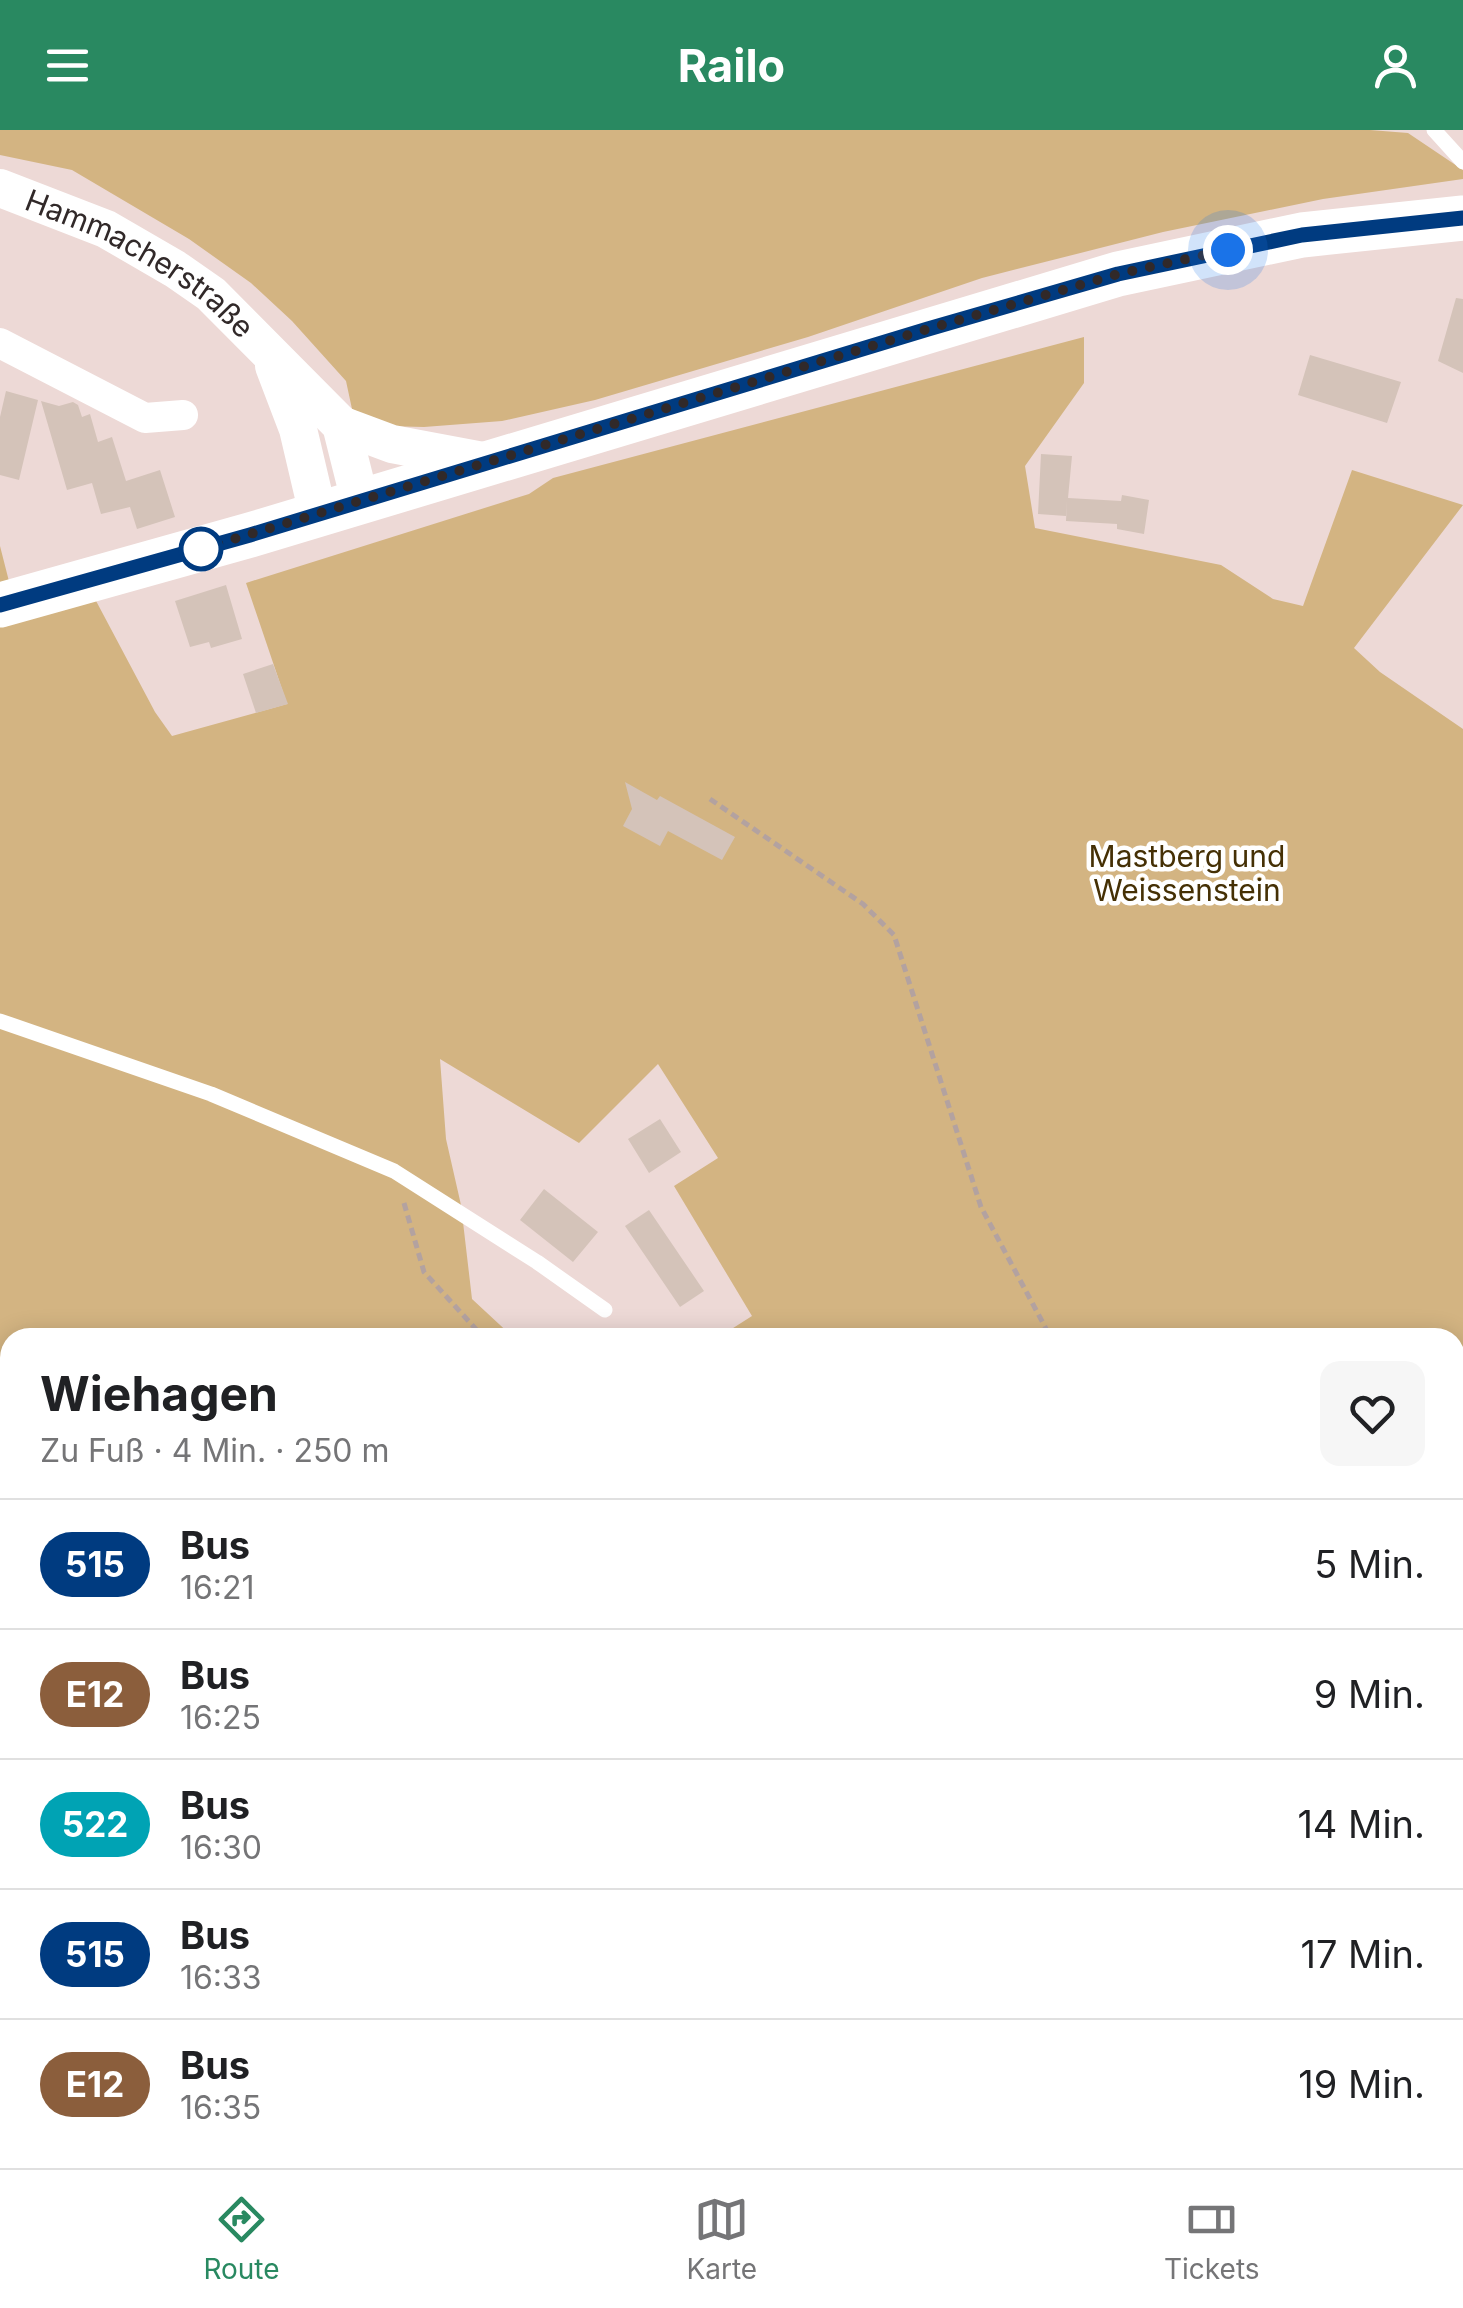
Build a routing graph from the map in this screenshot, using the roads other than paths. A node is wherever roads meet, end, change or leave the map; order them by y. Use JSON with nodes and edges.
{"nodes":[{"id":1,"x":1434,"y":130,"type":"edge"},
{"id":2,"x":1463,"y":162,"type":"edge"},
{"id":3,"x":0,"y":188,"type":"edge"},
{"id":4,"x":1463,"y":218,"type":"edge"},
{"id":5,"x":0,"y":343,"type":"edge"},
{"id":6,"x":270,"y":354,"type":"junction"},
{"id":7,"x":183,"y":415,"type":"dead end"},
{"id":8,"x":342,"y":425,"type":"junction"},
{"id":9,"x":488,"y":462,"type":"junction"},
{"id":10,"x":360,"y":501,"type":"junction"},
{"id":11,"x":318,"y":514,"type":"junction"},
{"id":12,"x":0,"y":605,"type":"edge"},
{"id":13,"x":0,"y":1021,"type":"edge"},
{"id":14,"x":605,"y":1310,"type":"dead end"}],
"edges":[{"from":1,"to":2,"type":"lane"},
{"from":3,"to":6,"type":"street","name":"Hammacherstraße"},
{"from":4,"to":9,"type":"main road"},
{"from":5,"to":7,"type":"street"},
{"from":6,"to":8,"type":"street","name":"Hammacherstraße"},
{"from":6,"to":11,"type":"street","name":"Hammacherstraße"},
{"from":8,"to":9,"type":"street","name":"Hammacherstraße"},
{"from":8,"to":10,"type":"street"},
{"from":9,"to":10,"type":"main road"},
{"from":10,"to":11,"type":"main road"},
{"from":11,"to":12,"type":"main road"},
{"from":13,"to":14,"type":"lane"}]}
